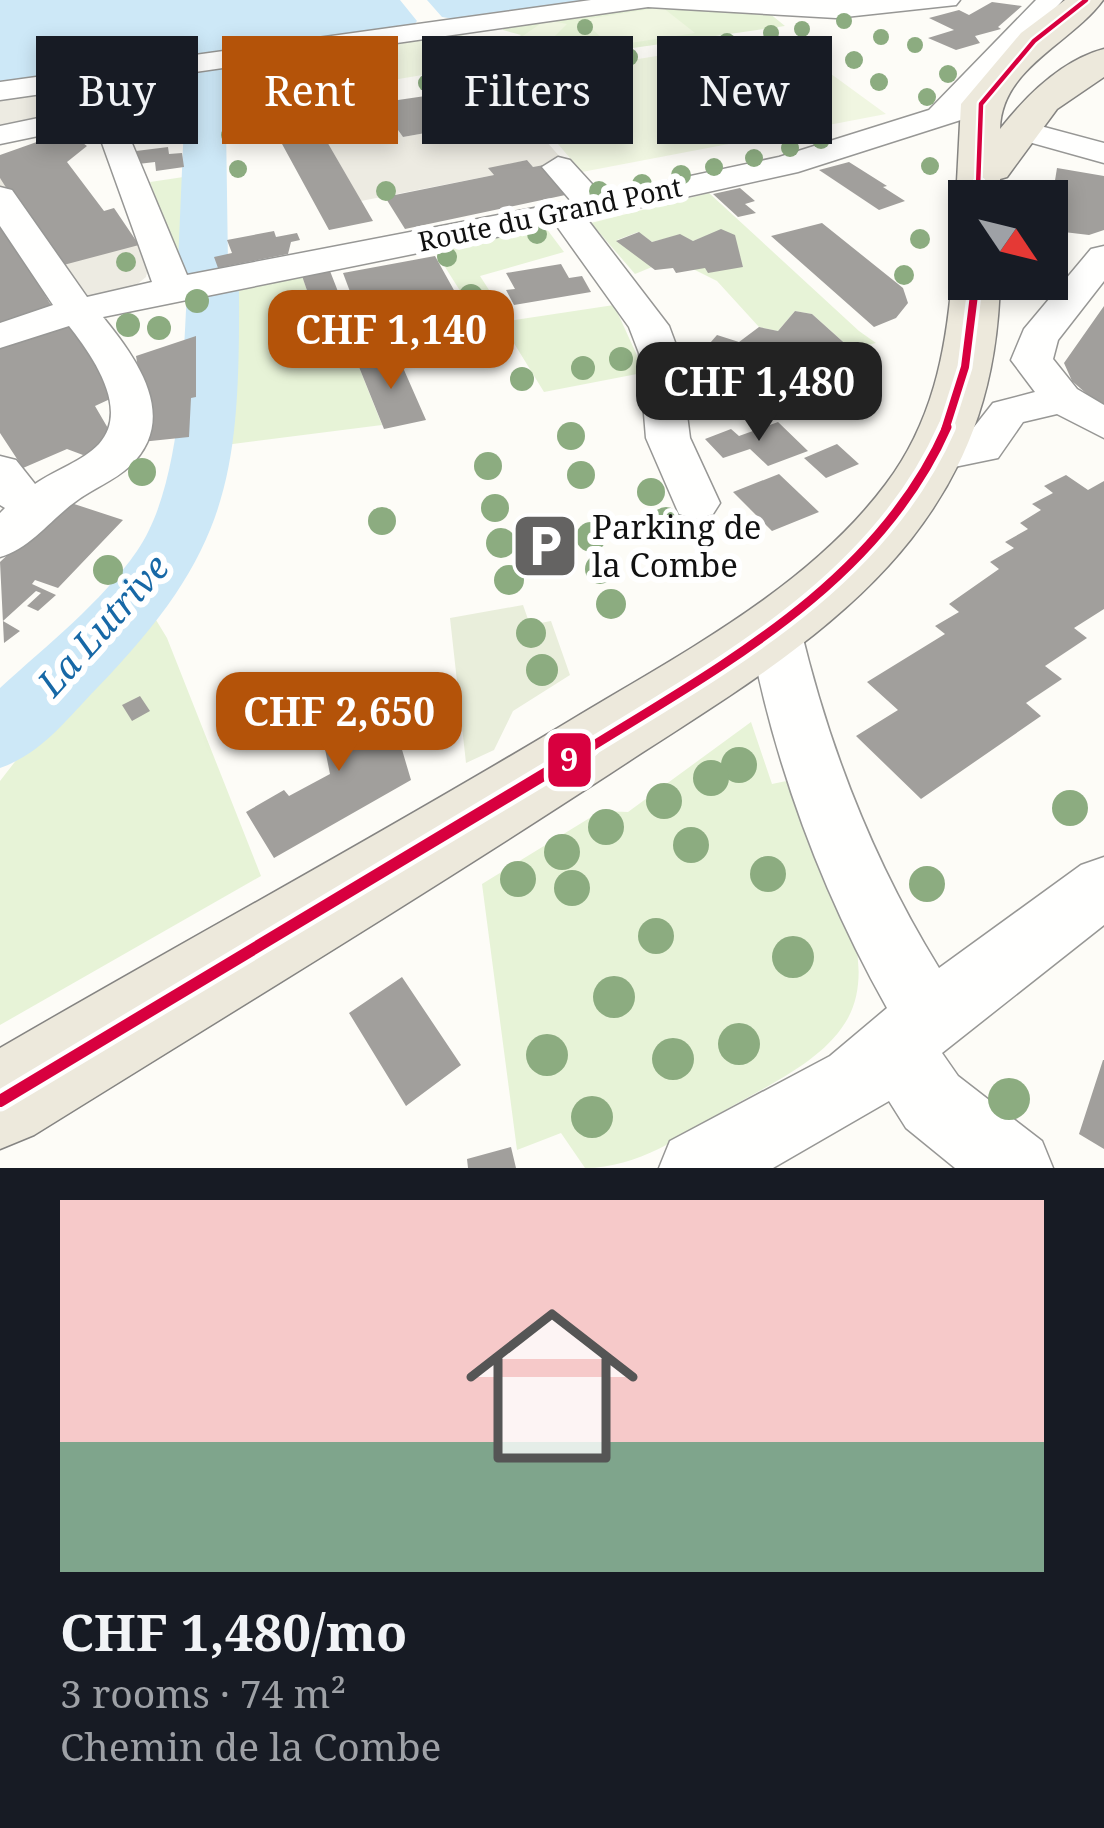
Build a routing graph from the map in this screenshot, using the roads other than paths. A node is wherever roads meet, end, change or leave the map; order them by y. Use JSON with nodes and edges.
{"nodes":[{"id":1,"x":648,"y":0,"type":"edge"},
{"id":2,"x":947,"y":0,"type":"edge"},
{"id":3,"x":1081,"y":4,"type":"edge"},
{"id":4,"x":1104,"y":60,"type":"edge"},
{"id":5,"x":203,"y":61,"type":"junction"},
{"id":6,"x":0,"y":91,"type":"edge"},
{"id":7,"x":216,"y":98,"type":"dead end"},
{"id":8,"x":962,"y":109,"type":"junction"},
{"id":9,"x":0,"y":135,"type":"edge"},
{"id":10,"x":1104,"y":153,"type":"edge"},
{"id":11,"x":558,"y":166,"type":"dead end"},
{"id":12,"x":989,"y":167,"type":"edge"},
{"id":13,"x":2,"y":205,"type":"edge"},
{"id":14,"x":580,"y":210,"type":"junction"},
{"id":15,"x":1104,"y":257,"type":"edge"},
{"id":16,"x":173,"y":289,"type":"junction"},
{"id":17,"x":975,"y":300,"type":"edge"},
{"id":18,"x":82,"y":311,"type":"junction"},
{"id":19,"x":0,"y":336,"type":"edge"},
{"id":20,"x":1062,"y":398,"type":"junction"},
{"id":21,"x":1104,"y":424,"type":"edge"},
{"id":22,"x":935,"y":457,"type":"junction"},
{"id":23,"x":0,"y":471,"type":"edge"},
{"id":24,"x":695,"y":503,"type":"dead end"},
{"id":25,"x":37,"y":507,"type":"junction"},
{"id":26,"x":0,"y":540,"type":"edge"},
{"id":27,"x":774,"y":626,"type":"junction"},
{"id":28,"x":1104,"y":886,"type":"edge"},
{"id":29,"x":914,"y":1033,"type":"junction"},
{"id":30,"x":0,"y":1101,"type":"edge"},
{"id":31,"x":697,"y":1168,"type":"edge"},
{"id":32,"x":1015,"y":1168,"type":"edge"}],
"edges":[{"from":1,"to":2,"type":"street"},
{"from":1,"to":5,"type":"street"},
{"from":3,"to":8,"type":"main road"},
{"from":3,"to":12,"type":"main road"},
{"from":4,"to":12,"type":"main road"},
{"from":5,"to":6,"type":"street"},
{"from":5,"to":7,"type":"street"},
{"from":8,"to":12,"type":"main road"},
{"from":8,"to":14,"type":"street","name":"Route du Grand Pont"},
{"from":9,"to":16,"type":"street"},
{"from":10,"to":12,"type":"street"},
{"from":11,"to":14,"type":"street"},
{"from":13,"to":18,"type":"street"},
{"from":14,"to":16,"type":"street","name":"Route du Grand Pont"},
{"from":14,"to":24,"type":"street"},
{"from":15,"to":20,"type":"street"},
{"from":16,"to":18,"type":"street","name":"Route du Grand Pont"},
{"from":17,"to":22,"type":"main road"},
{"from":18,"to":19,"type":"street","name":"Route du Grand Pont"},
{"from":18,"to":25,"type":"street"},
{"from":20,"to":21,"type":"street"},
{"from":20,"to":22,"type":"street"},
{"from":22,"to":27,"type":"main road"},
{"from":23,"to":25,"type":"street"},
{"from":25,"to":26,"type":"street"},
{"from":27,"to":29,"type":"street"},
{"from":27,"to":30,"type":"main road"},
{"from":28,"to":29,"type":"street"},
{"from":29,"to":31,"type":"street"},
{"from":29,"to":32,"type":"street"}]}
